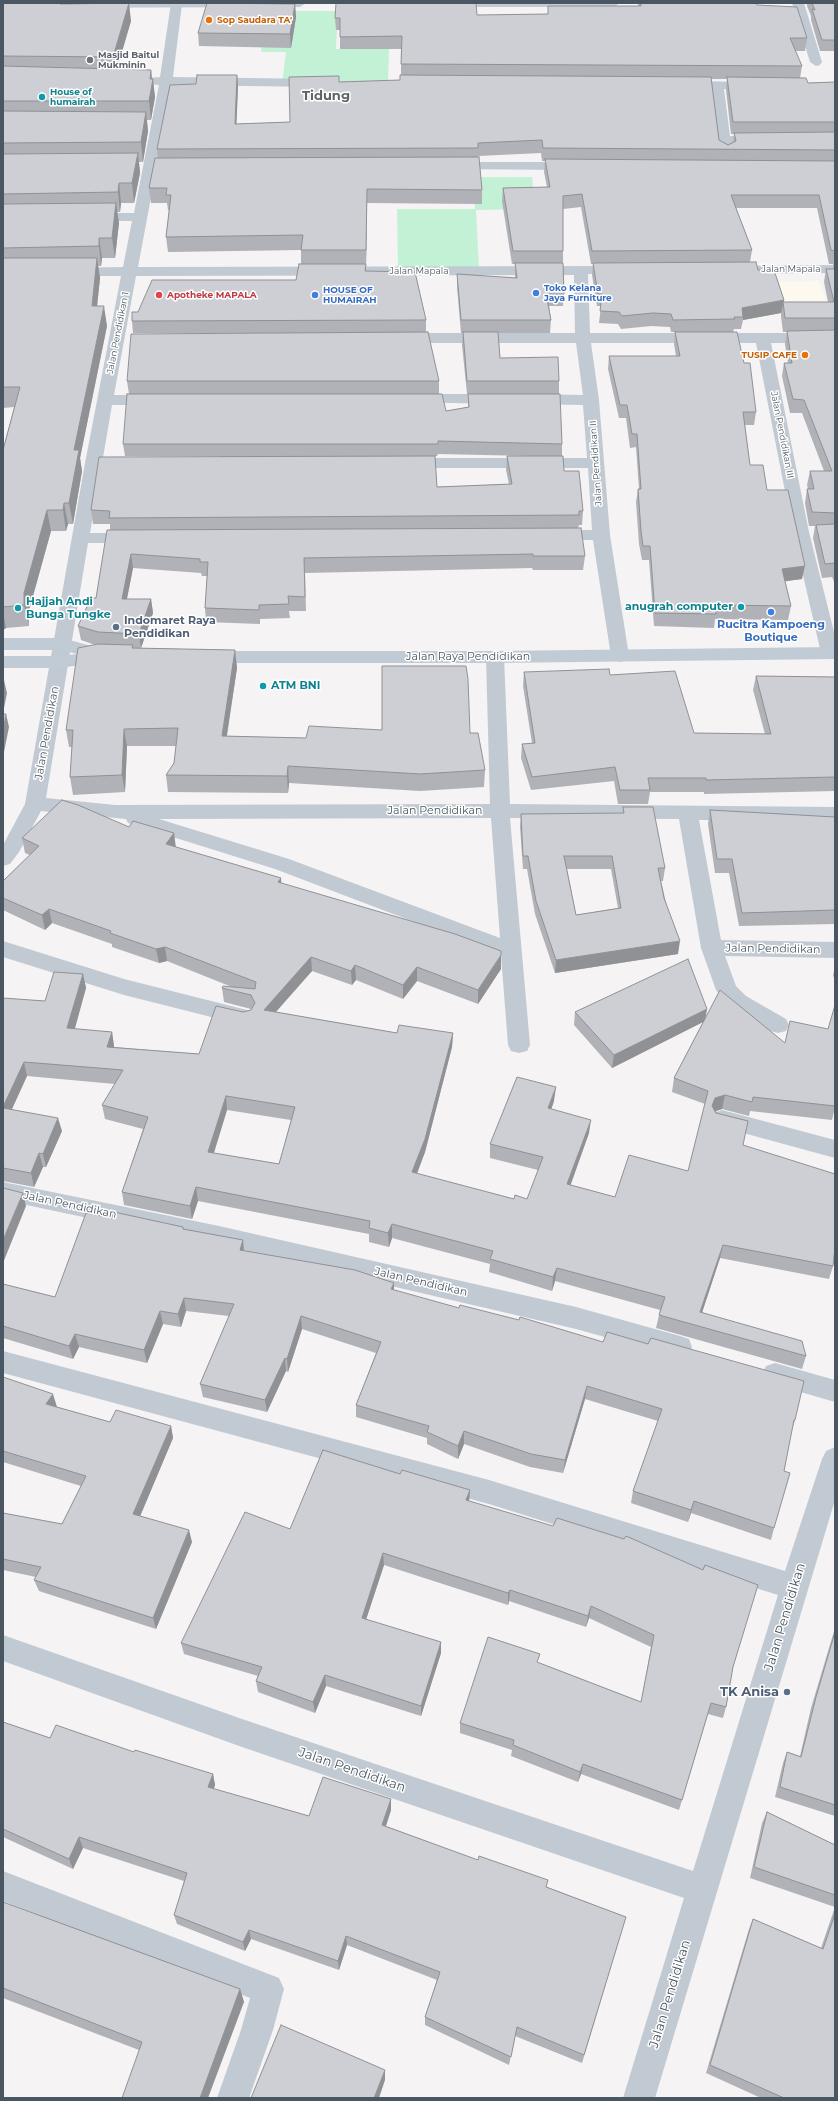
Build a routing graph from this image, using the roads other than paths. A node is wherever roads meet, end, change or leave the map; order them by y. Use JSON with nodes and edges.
{"nodes":[{"id":1,"x":284,"y":3,"type":"edge"},
{"id":2,"x":300,"y":3,"type":"edge"},
{"id":3,"x":434,"y":3,"type":"edge"},
{"id":4,"x":614,"y":3,"type":"edge"},
{"id":5,"x":798,"y":3,"type":"edge"},
{"id":6,"x":3,"y":4,"type":"edge"},
{"id":7,"x":176,"y":4,"type":"edge"},
{"id":8,"x":816,"y":62,"type":"dead end"},
{"id":9,"x":138,"y":81,"type":"edge"},
{"id":10,"x":166,"y":82,"type":"junction"},
{"id":11,"x":334,"y":83,"type":"edge"},
{"id":12,"x":671,"y":85,"type":"edge"},
{"id":13,"x":717,"y":85,"type":"junction"},
{"id":14,"x":770,"y":85,"type":"edge"},
{"id":15,"x":142,"y":126,"type":"edge"},
{"id":16,"x":158,"y":126,"type":"junction"},
{"id":17,"x":723,"y":140,"type":"junction"},
{"id":18,"x":779,"y":140,"type":"edge"},
{"id":19,"x":144,"y":166,"type":"junction"},
{"id":20,"x":166,"y":166,"type":"edge"},
{"id":21,"x":434,"y":166,"type":"edge"},
{"id":22,"x":584,"y":166,"type":"edge"},
{"id":23,"x":729,"y":167,"type":"edge"},
{"id":24,"x":72,"y":217,"type":"edge"},
{"id":25,"x":141,"y":217,"type":"junction"},
{"id":26,"x":835,"y":269,"type":"edge"},
{"id":27,"x":581,"y":270,"type":"junction"},
{"id":28,"x":636,"y":270,"type":"edge"},
{"id":29,"x":716,"y":270,"type":"edge"},
{"id":30,"x":54,"y":272,"type":"edge"},
{"id":31,"x":130,"y":272,"type":"junction"},
{"id":32,"x":584,"y":337,"type":"junction"},
{"id":33,"x":762,"y":337,"type":"junction"},
{"id":34,"x":387,"y":338,"type":"edge"},
{"id":35,"x":835,"y":338,"type":"edge"},
{"id":36,"x":395,"y":398,"type":"edge"},
{"id":37,"x":106,"y":400,"type":"junction"},
{"id":38,"x":168,"y":400,"type":"edge"},
{"id":39,"x":591,"y":400,"type":"junction"},
{"id":40,"x":389,"y":463,"type":"edge"},
{"id":41,"x":596,"y":464,"type":"junction"},
{"id":42,"x":601,"y":534,"type":"junction"},
{"id":43,"x":532,"y":535,"type":"edge"},
{"id":44,"x":80,"y":538,"type":"junction"},
{"id":45,"x":151,"y":538,"type":"edge"},
{"id":46,"x":3,"y":644,"type":"edge"},
{"id":47,"x":61,"y":653,"type":"junction"},
{"id":48,"x":832,"y":653,"type":"edge"},
{"id":49,"x":124,"y":655,"type":"edge"},
{"id":50,"x":620,"y":656,"type":"junction"},
{"id":51,"x":193,"y":657,"type":"edge"},
{"id":52,"x":495,"y":657,"type":"junction"},
{"id":53,"x":3,"y":662,"type":"edge"},
{"id":54,"x":35,"y":804,"type":"junction"},
{"id":55,"x":500,"y":811,"type":"junction"},
{"id":56,"x":115,"y":812,"type":"junction"},
{"id":57,"x":688,"y":813,"type":"junction"},
{"id":58,"x":835,"y":814,"type":"edge"},
{"id":59,"x":3,"y":859,"type":"edge"},
{"id":60,"x":712,"y":948,"type":"junction"},
{"id":61,"x":3,"y":949,"type":"edge"},
{"id":62,"x":511,"y":950,"type":"junction"},
{"id":63,"x":835,"y":950,"type":"edge"},
{"id":64,"x":244,"y":1017,"type":"edge"},
{"id":65,"x":778,"y":1025,"type":"dead end"},
{"id":66,"x":519,"y":1046,"type":"dead end"},
{"id":67,"x":722,"y":1119,"type":"edge"},
{"id":68,"x":835,"y":1149,"type":"edge"},
{"id":69,"x":3,"y":1191,"type":"edge"},
{"id":70,"x":698,"y":1352,"type":"edge"},
{"id":71,"x":3,"y":1362,"type":"edge"},
{"id":72,"x":751,"y":1367,"type":"edge"},
{"id":73,"x":835,"y":1391,"type":"edge"},
{"id":74,"x":835,"y":1459,"type":"edge"},
{"id":75,"x":794,"y":1587,"type":"junction"},
{"id":76,"x":3,"y":1648,"type":"edge"},
{"id":77,"x":3,"y":1886,"type":"edge"},
{"id":78,"x":701,"y":1889,"type":"junction"},
{"id":79,"x":233,"y":2098,"type":"edge"},
{"id":80,"x":639,"y":2098,"type":"edge"}],
"edges":[{"from":1,"to":2,"type":"street"},
{"from":1,"to":7,"type":"street"},
{"from":3,"to":4,"type":"street"},
{"from":5,"to":8,"type":"street"},
{"from":6,"to":7,"type":"street"},
{"from":7,"to":10,"type":"street","name":"Jalan Pendidikan 1"},
{"from":9,"to":10,"type":"street"},
{"from":10,"to":11,"type":"street"},
{"from":10,"to":16,"type":"street","name":"Jalan Pendidikan 1"},
{"from":12,"to":13,"type":"street"},
{"from":13,"to":14,"type":"street"},
{"from":13,"to":17,"type":"street"},
{"from":15,"to":16,"type":"street"},
{"from":16,"to":19,"type":"street","name":"Jalan Pendidikan 1"},
{"from":17,"to":18,"type":"street"},
{"from":17,"to":23,"type":"street"},
{"from":19,"to":20,"type":"street"},
{"from":19,"to":25,"type":"street","name":"Jalan Pendidikan 1"},
{"from":21,"to":22,"type":"street"},
{"from":24,"to":25,"type":"street"},
{"from":25,"to":31,"type":"street","name":"Jalan Pendidikan 1"},
{"from":26,"to":29,"type":"street","name":"Jalan Mapala"},
{"from":27,"to":28,"type":"street","name":"Jalan Mapala"},
{"from":27,"to":31,"type":"street","name":"Jalan Mapala"},
{"from":27,"to":32,"type":"street","name":"Jalan Pendidikan II"},
{"from":30,"to":31,"type":"street","name":"Jalan Mapala"},
{"from":31,"to":37,"type":"street","name":"Jalan Pendidikan 1"},
{"from":32,"to":33,"type":"street"},
{"from":32,"to":34,"type":"street"},
{"from":32,"to":39,"type":"street","name":"Jalan Pendidikan II"},
{"from":33,"to":35,"type":"street"},
{"from":33,"to":48,"type":"street","name":"Jalan Pendidikan III"},
{"from":36,"to":39,"type":"street"},
{"from":37,"to":38,"type":"street"},
{"from":37,"to":44,"type":"street","name":"Jalan Pendidikan 1"},
{"from":39,"to":41,"type":"street","name":"Jalan Pendidikan II"},
{"from":40,"to":41,"type":"street"},
{"from":41,"to":42,"type":"street","name":"Jalan Pendidikan II"},
{"from":42,"to":43,"type":"street"},
{"from":42,"to":50,"type":"street","name":"Jalan Pendidikan II"},
{"from":44,"to":45,"type":"street"},
{"from":44,"to":47,"type":"street","name":"Jalan Pendidikan 1"},
{"from":46,"to":47,"type":"street"},
{"from":47,"to":49,"type":"street"},
{"from":47,"to":53,"type":"street"},
{"from":47,"to":54,"type":"street","name":"Jalan Pendidikan"},
{"from":48,"to":50,"type":"street","name":"Jalan Raya Pendidikan"},
{"from":50,"to":52,"type":"street","name":"Jalan Raya Pendidikan"},
{"from":51,"to":52,"type":"street","name":"Jalan Raya Pendidikan"},
{"from":52,"to":55,"type":"street"},
{"from":54,"to":56,"type":"street","name":"Jalan Pendidikan"},
{"from":54,"to":59,"type":"street","name":"Jalan Pendidikan"},
{"from":55,"to":56,"type":"street","name":"Jalan Pendidikan"},
{"from":55,"to":57,"type":"street","name":"Jalan Pendidikan"},
{"from":55,"to":62,"type":"street"},
{"from":56,"to":62,"type":"street"},
{"from":57,"to":58,"type":"street","name":"Jalan Pendidikan"},
{"from":57,"to":60,"type":"street"},
{"from":60,"to":63,"type":"street","name":"Jalan Pendidikan"},
{"from":60,"to":65,"type":"street"},
{"from":61,"to":64,"type":"street"},
{"from":62,"to":66,"type":"street"},
{"from":67,"to":68,"type":"street"},
{"from":69,"to":70,"type":"street","name":"Jalan Pendidikan"},
{"from":71,"to":75,"type":"street"},
{"from":72,"to":73,"type":"street"},
{"from":74,"to":75,"type":"street","name":"Jalan Pendidikan"},
{"from":75,"to":78,"type":"street","name":"Jalan Pendidikan"},
{"from":76,"to":78,"type":"street","name":"Jalan Pendidikan"},
{"from":77,"to":79,"type":"street"},
{"from":78,"to":80,"type":"street","name":"Jalan Pendidikan"}]}
